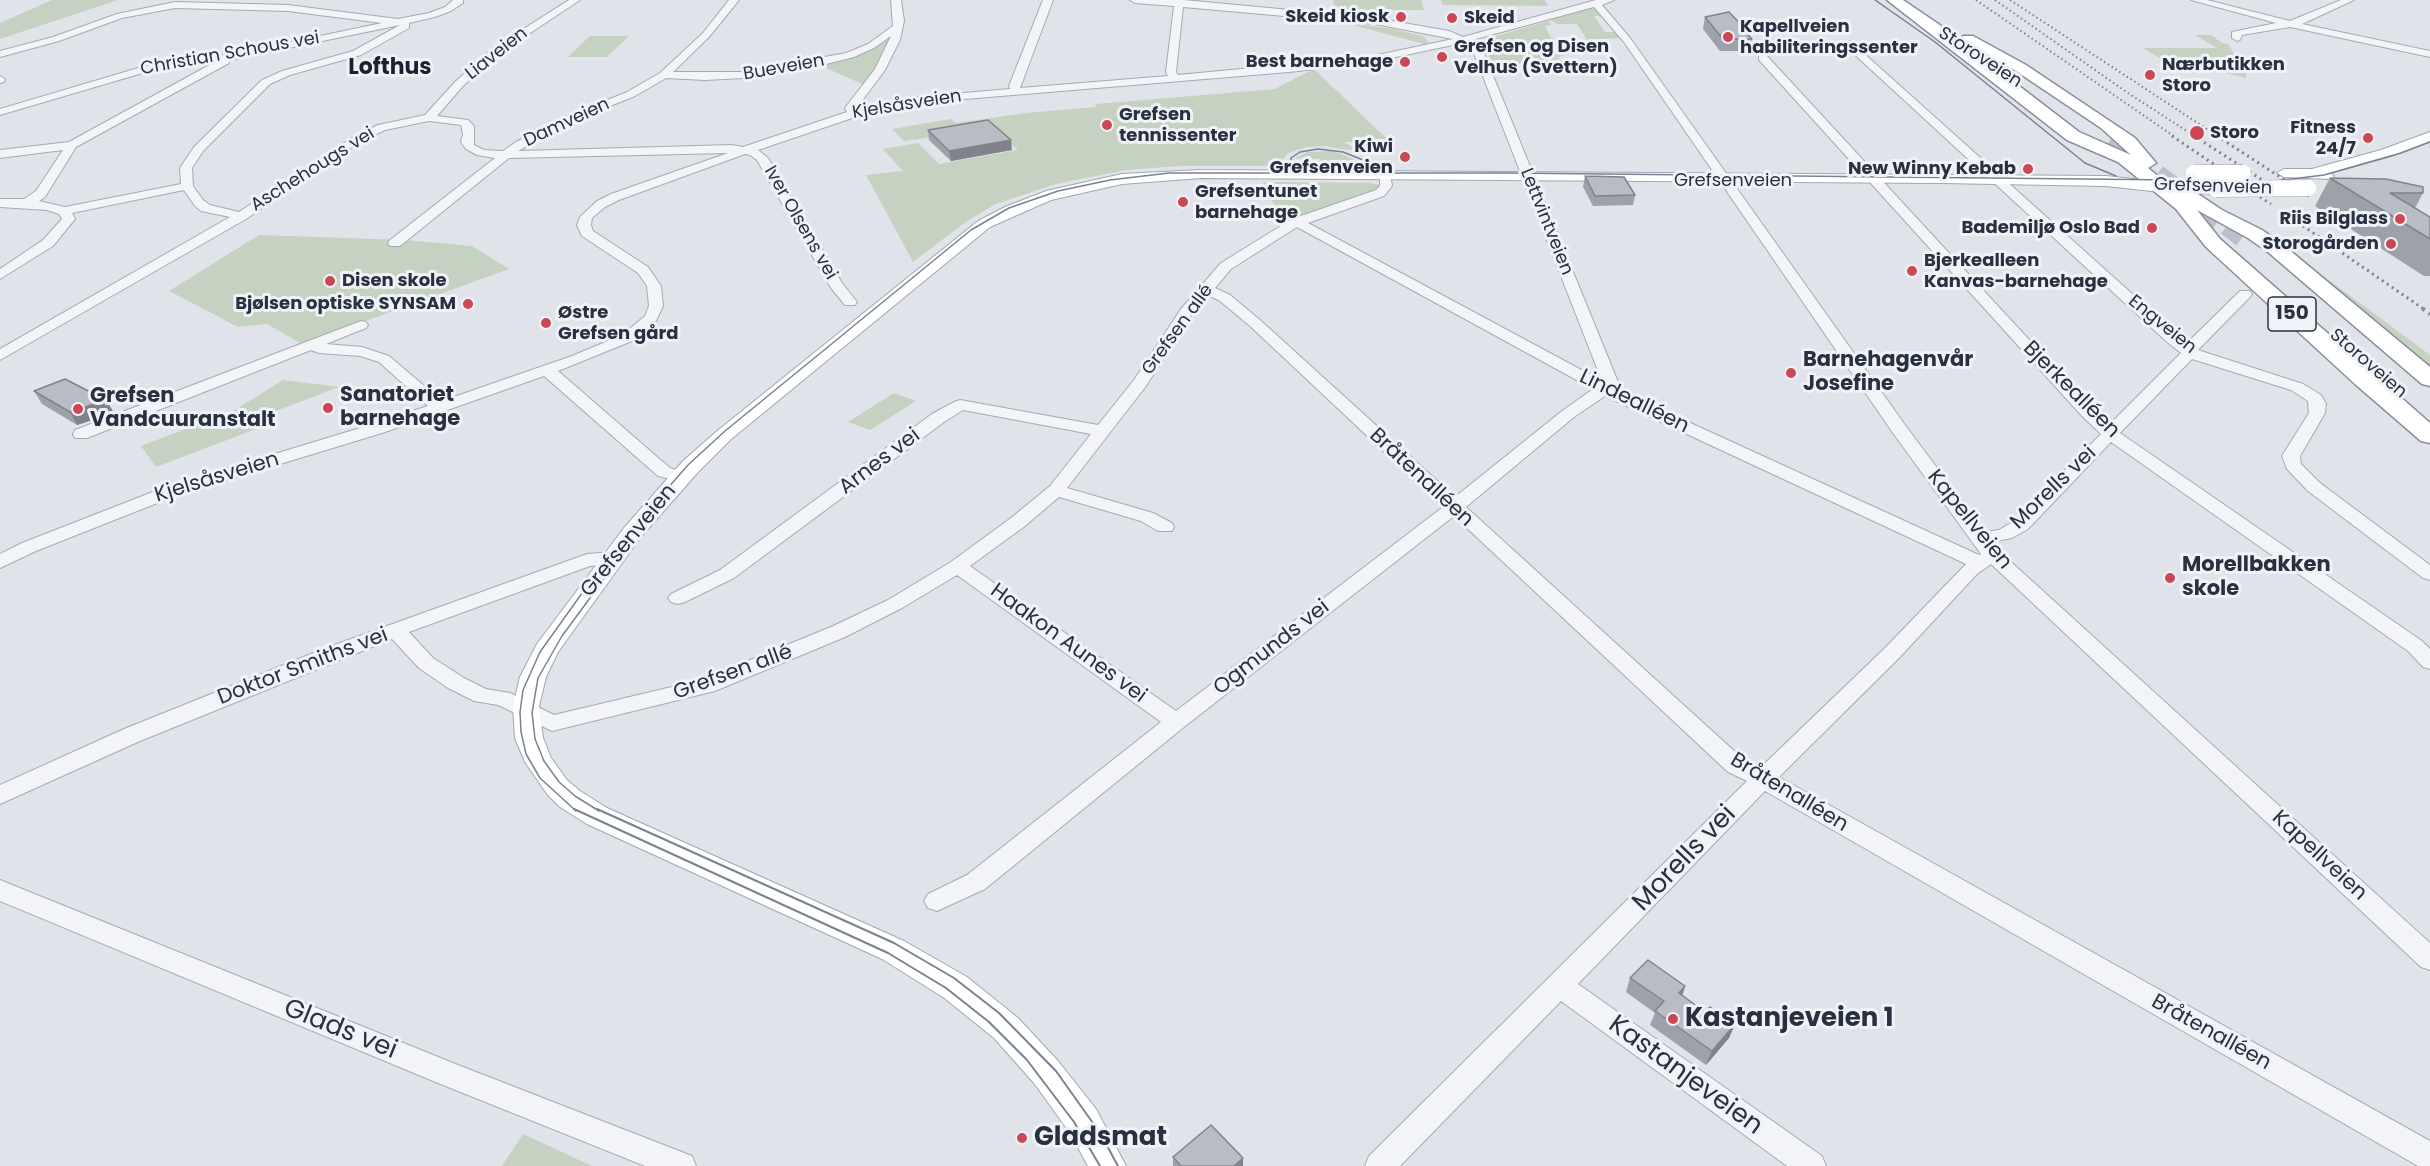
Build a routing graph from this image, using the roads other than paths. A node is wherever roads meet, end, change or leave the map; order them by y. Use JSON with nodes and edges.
{"nodes":[{"id":1,"x":458,"y":0,"type":"edge"},
{"id":2,"x":575,"y":0,"type":"edge"},
{"id":3,"x":734,"y":0,"type":"edge"},
{"id":4,"x":896,"y":0,"type":"edge"},
{"id":5,"x":1048,"y":0,"type":"edge"},
{"id":6,"x":1135,"y":0,"type":"edge"},
{"id":7,"x":1609,"y":0,"type":"edge"},
{"id":8,"x":1894,"y":0,"type":"edge"},
{"id":9,"x":1910,"y":0,"type":"edge"},
{"id":10,"x":2196,"y":0,"type":"edge"},
{"id":11,"x":2349,"y":0,"type":"edge"},
{"id":12,"x":1179,"y":2,"type":"edge"},
{"id":13,"x":1596,"y":3,"type":"junction"},
{"id":14,"x":398,"y":22,"type":"junction"},
{"id":15,"x":2290,"y":24,"type":"junction"},
{"id":16,"x":896,"y":28,"type":"junction"},
{"id":17,"x":1936,"y":30,"type":"junction"},
{"id":18,"x":2237,"y":38,"type":"dead end"},
{"id":19,"x":1968,"y":39,"type":"junction"},
{"id":20,"x":1457,"y":41,"type":"junction"},
{"id":21,"x":1847,"y":43,"type":"dead end"},
{"id":22,"x":2430,"y":44,"type":"edge"},
{"id":23,"x":2417,"y":51,"type":"junction"},
{"id":24,"x":0,"y":54,"type":"edge"},
{"id":25,"x":2430,"y":54,"type":"edge"},
{"id":26,"x":239,"y":56,"type":"junction"},
{"id":27,"x":1763,"y":58,"type":"dead end"},
{"id":28,"x":664,"y":75,"type":"junction"},
{"id":29,"x":1175,"y":78,"type":"junction"},
{"id":30,"x":1016,"y":91,"type":"junction"},
{"id":31,"x":0,"y":112,"type":"edge"},
{"id":32,"x":853,"y":113,"type":"junction"},
{"id":33,"x":429,"y":118,"type":"junction"},
{"id":34,"x":2430,"y":136,"type":"edge"},
{"id":35,"x":2430,"y":144,"type":"edge"},
{"id":36,"x":72,"y":145,"type":"junction"},
{"id":37,"x":747,"y":150,"type":"junction"},
{"id":38,"x":0,"y":154,"type":"edge"},
{"id":39,"x":504,"y":154,"type":"junction"},
{"id":40,"x":1384,"y":174,"type":"junction"},
{"id":41,"x":1528,"y":177,"type":"junction"},
{"id":42,"x":1724,"y":179,"type":"junction"},
{"id":43,"x":1875,"y":180,"type":"junction"},
{"id":44,"x":1997,"y":180,"type":"junction"},
{"id":45,"x":2161,"y":180,"type":"junction"},
{"id":46,"x":2314,"y":180,"type":"junction"},
{"id":47,"x":187,"y":186,"type":"junction"},
{"id":48,"x":0,"y":203,"type":"edge"},
{"id":49,"x":27,"y":203,"type":"junction"},
{"id":50,"x":64,"y":211,"type":"junction"},
{"id":51,"x":241,"y":216,"type":"junction"},
{"id":52,"x":1298,"y":222,"type":"junction"},
{"id":53,"x":395,"y":243,"type":"dead end"},
{"id":54,"x":0,"y":275,"type":"edge"},
{"id":55,"x":1206,"y":289,"type":"junction"},
{"id":56,"x":2245,"y":294,"type":"dead end"},
{"id":57,"x":850,"y":302,"type":"dead end"},
{"id":58,"x":361,"y":325,"type":"dead end"},
{"id":59,"x":313,"y":344,"type":"junction"},
{"id":60,"x":2190,"y":352,"type":"junction"},
{"id":61,"x":0,"y":355,"type":"edge"},
{"id":62,"x":546,"y":369,"type":"junction"},
{"id":63,"x":2430,"y":380,"type":"edge"},
{"id":64,"x":1605,"y":389,"type":"junction"},
{"id":65,"x":2430,"y":400,"type":"edge"},
{"id":66,"x":439,"y":407,"type":"junction"},
{"id":67,"x":2430,"y":418,"type":"edge"},
{"id":68,"x":1103,"y":431,"type":"junction"},
{"id":69,"x":81,"y":434,"type":"dead end"},
{"id":70,"x":2111,"y":434,"type":"junction"},
{"id":71,"x":2430,"y":435,"type":"edge"},
{"id":72,"x":682,"y":477,"type":"junction"},
{"id":73,"x":1056,"y":490,"type":"junction"},
{"id":74,"x":1453,"y":508,"type":"junction"},
{"id":75,"x":1165,"y":527,"type":"dead end"},
{"id":76,"x":1984,"y":552,"type":"junction"},
{"id":77,"x":613,"y":558,"type":"junction"},
{"id":78,"x":3,"y":559,"type":"edge"},
{"id":79,"x":958,"y":566,"type":"junction"},
{"id":80,"x":2430,"y":574,"type":"edge"},
{"id":81,"x":678,"y":598,"type":"dead end"},
{"id":82,"x":396,"y":631,"type":"junction"},
{"id":83,"x":2430,"y":662,"type":"edge"},
{"id":84,"x":526,"y":710,"type":"junction"},
{"id":85,"x":1176,"y":722,"type":"junction"},
{"id":86,"x":1763,"y":779,"type":"junction"},
{"id":87,"x":0,"y":795,"type":"edge"},
{"id":88,"x":0,"y":890,"type":"edge"},
{"id":89,"x":937,"y":901,"type":"dead end"},
{"id":90,"x":2430,"y":959,"type":"edge"},
{"id":91,"x":1560,"y":986,"type":"junction"},
{"id":92,"x":2430,"y":1157,"type":"edge"},
{"id":93,"x":681,"y":1166,"type":"edge"},
{"id":94,"x":1108,"y":1166,"type":"edge"},
{"id":95,"x":1380,"y":1166,"type":"edge"},
{"id":96,"x":1811,"y":1166,"type":"edge"}],
"edges":[{"from":1,"to":14,"type":"street","name":"Christian Schous vei"},
{"from":2,"to":33,"type":"street","name":"Liaveien"},
{"from":3,"to":28,"type":"street","name":"Damveien"},
{"from":4,"to":16,"type":"street"},
{"from":5,"to":30,"type":"street"},
{"from":6,"to":12,"type":"street","name":"Lettvintveien"},
{"from":7,"to":13,"type":"street","name":"Kjelsåsveien"},
{"from":8,"to":17,"type":"highway","name":"Storoveien","number":"150"},
{"from":9,"to":19,"type":"highway","name":"Storoveien","number":"150"},
{"from":10,"to":15,"type":"street"},
{"from":11,"to":15,"type":"street"},
{"from":12,"to":20,"type":"street","name":"Lettvintveien"},
{"from":12,"to":29,"type":"street"},
{"from":13,"to":20,"type":"street","name":"Kjelsåsveien"},
{"from":13,"to":42,"type":"street","name":"Kapellveien"},
{"from":14,"to":24,"type":"street"},
{"from":14,"to":26,"type":"street","name":"Christian Schous vei"},
{"from":14,"to":47,"type":"street"},
{"from":15,"to":18,"type":"street"},
{"from":15,"to":23,"type":"street"},
{"from":16,"to":28,"type":"street","name":"Bueveien"},
{"from":16,"to":32,"type":"street"},
{"from":17,"to":19,"type":"highway","name":"Storoveien","number":"150"},
{"from":17,"to":45,"type":"highway","number":"150"},
{"from":19,"to":45,"type":"highway","number":"150"},
{"from":20,"to":29,"type":"street","name":"Kjelsåsveien"},
{"from":20,"to":41,"type":"street","name":"Lettvintveien"},
{"from":21,"to":44,"type":"street","name":"Engveien"},
{"from":22,"to":23,"type":"street"},
{"from":23,"to":25,"type":"street"},
{"from":26,"to":31,"type":"street","name":"Christian Schous vei"},
{"from":26,"to":36,"type":"street"},
{"from":27,"to":43,"type":"street","name":"Bjerkealléen"},
{"from":28,"to":39,"type":"street","name":"Damveien"},
{"from":29,"to":30,"type":"street","name":"Kjelsåsveien"},
{"from":30,"to":32,"type":"street","name":"Kjelsåsveien"},
{"from":32,"to":37,"type":"street","name":"Kjelsåsveien"},
{"from":33,"to":39,"type":"street","name":"Aschehougs vei"},
{"from":33,"to":51,"type":"street","name":"Aschehougs vei"},
{"from":34,"to":46,"type":"main road","name":"Grefsenveien"},
{"from":35,"to":46,"type":"main road","name":"Grefsenveien"},
{"from":36,"to":38,"type":"street"},
{"from":36,"to":49,"type":"street"},
{"from":37,"to":39,"type":"street","name":"Aschehougs vei"},
{"from":37,"to":57,"type":"street","name":"Iver Olsens vei"},
{"from":37,"to":62,"type":"street","name":"Kjelsåsveien"},
{"from":39,"to":53,"type":"street","name":"Damveien"},
{"from":40,"to":41,"type":"main road","name":"Grefsenveien"},
{"from":40,"to":52,"type":"street","name":"Grefsen allé"},
{"from":40,"to":72,"type":"main road","name":"Grefsenveien"},
{"from":41,"to":42,"type":"main road","name":"Grefsenveien"},
{"from":41,"to":64,"type":"street","name":"Lettvintveien"},
{"from":42,"to":43,"type":"main road","name":"Grefsenveien"},
{"from":42,"to":76,"type":"street","name":"Kapellveien"},
{"from":43,"to":44,"type":"main road","name":"Grefsenveien"},
{"from":43,"to":70,"type":"street","name":"Bjerkealléen"},
{"from":44,"to":45,"type":"main road","name":"Grefsenveien"},
{"from":44,"to":60,"type":"street","name":"Engveien"},
{"from":45,"to":46,"type":"main road","name":"Grefsenveien","bridge":true},
{"from":45,"to":46,"type":"main road","name":"Grefsenveien","bridge":true},
{"from":45,"to":63,"type":"highway","number":"150"},
{"from":45,"to":71,"type":"highway","number":"150"},
{"from":47,"to":50,"type":"street"},
{"from":47,"to":51,"type":"street"},
{"from":48,"to":49,"type":"street"},
{"from":49,"to":50,"type":"street"},
{"from":50,"to":54,"type":"street"},
{"from":51,"to":61,"type":"street","name":"Aschehougs vei"},
{"from":52,"to":55,"type":"street","name":"Grefsen allé"},
{"from":52,"to":64,"type":"street","name":"Lindealléen"},
{"from":55,"to":68,"type":"street","name":"Grefsen allé"},
{"from":55,"to":74,"type":"street","name":"Bråtenalléen"},
{"from":56,"to":60,"type":"street","name":"Morells vei"},
{"from":58,"to":59,"type":"street"},
{"from":59,"to":66,"type":"street"},
{"from":59,"to":69,"type":"street"},
{"from":60,"to":70,"type":"street","name":"Morells vei"},
{"from":60,"to":80,"type":"street","name":"Engveien"},
{"from":62,"to":66,"type":"street","name":"Kjelsåsveien"},
{"from":62,"to":72,"type":"street"},
{"from":64,"to":74,"type":"street","name":"Ogmunds vei"},
{"from":64,"to":76,"type":"street","name":"Lindealléen"},
{"from":65,"to":67,"type":"highway","name":"Storoveien","number":"150"},
{"from":66,"to":78,"type":"street","name":"Kjelsåsveien"},
{"from":68,"to":73,"type":"street","name":"Grefsen allé"},
{"from":68,"to":81,"type":"street","name":"Arnes vei"},
{"from":70,"to":76,"type":"street","name":"Morells vei"},
{"from":70,"to":83,"type":"street","name":"Bjerkealléen"},
{"from":72,"to":77,"type":"main road","name":"Grefsenveien"},
{"from":73,"to":75,"type":"street"},
{"from":73,"to":79,"type":"street","name":"Grefsen allé"},
{"from":74,"to":85,"type":"street","name":"Ogmunds vei"},
{"from":74,"to":86,"type":"street","name":"Bråtenalléen"},
{"from":76,"to":86,"type":"street","name":"Morells vei"},
{"from":76,"to":90,"type":"street","name":"Kapellveien"},
{"from":77,"to":82,"type":"street","name":"Doktor Smiths vei"},
{"from":77,"to":84,"type":"main road","name":"Grefsenveien"},
{"from":79,"to":84,"type":"street","name":"Grefsen allé"},
{"from":79,"to":85,"type":"street","name":"Haakon Aunes vei"},
{"from":82,"to":84,"type":"street","name":"Grefsen allé"},
{"from":82,"to":87,"type":"street","name":"Doktor Smiths vei"},
{"from":84,"to":94,"type":"main road","name":"Grefsenveien"},
{"from":85,"to":89,"type":"street","name":"Ogmunds vei"},
{"from":86,"to":91,"type":"street","name":"Morells vei"},
{"from":86,"to":92,"type":"street","name":"Bråtenalléen"},
{"from":88,"to":93,"type":"street","name":"Glads vei"},
{"from":91,"to":95,"type":"street","name":"Morells vei"},
{"from":91,"to":96,"type":"street","name":"Kastanjeveien"}]}
